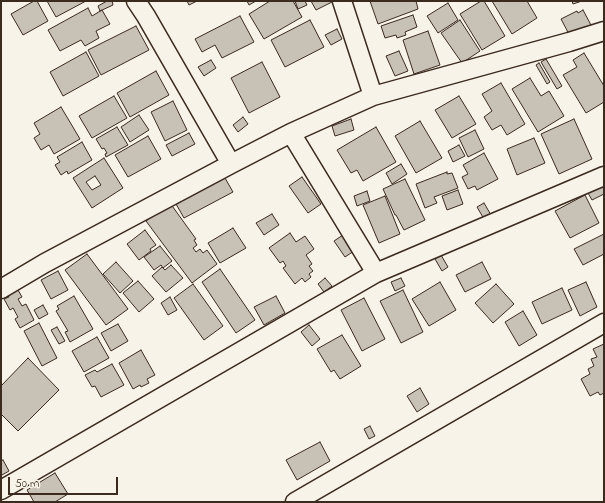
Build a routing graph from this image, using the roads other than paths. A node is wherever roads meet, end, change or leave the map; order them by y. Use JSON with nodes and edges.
{"nodes":[{"id":1,"x":136,"y":1,"type":"edge"},
{"id":2,"x":342,"y":1,"type":"edge"},
{"id":3,"x":604,"y":31,"type":"edge"},
{"id":4,"x":373,"y":96,"type":"junction"},
{"id":5,"x":291,"y":133,"type":"junction"},
{"id":6,"x":231,"y":164,"type":"junction"},
{"id":7,"x":604,"y":176,"type":"edge"},
{"id":8,"x":376,"y":273,"type":"junction"},
{"id":9,"x":1,"y":289,"type":"edge"},
{"id":10,"x":604,"y":323,"type":"edge"},
{"id":11,"x":1,"y":490,"type":"edge"},
{"id":12,"x":295,"y":502,"type":"edge"}],
"edges":[{"from":1,"to":6,"type":"street"},
{"from":2,"to":4,"type":"street"},
{"from":3,"to":4,"type":"street"},
{"from":4,"to":5,"type":"street"},
{"from":5,"to":6,"type":"street"},
{"from":5,"to":8,"type":"street"},
{"from":6,"to":9,"type":"street"},
{"from":7,"to":8,"type":"street"},
{"from":8,"to":11,"type":"street"},
{"from":10,"to":12,"type":"street"}]}
